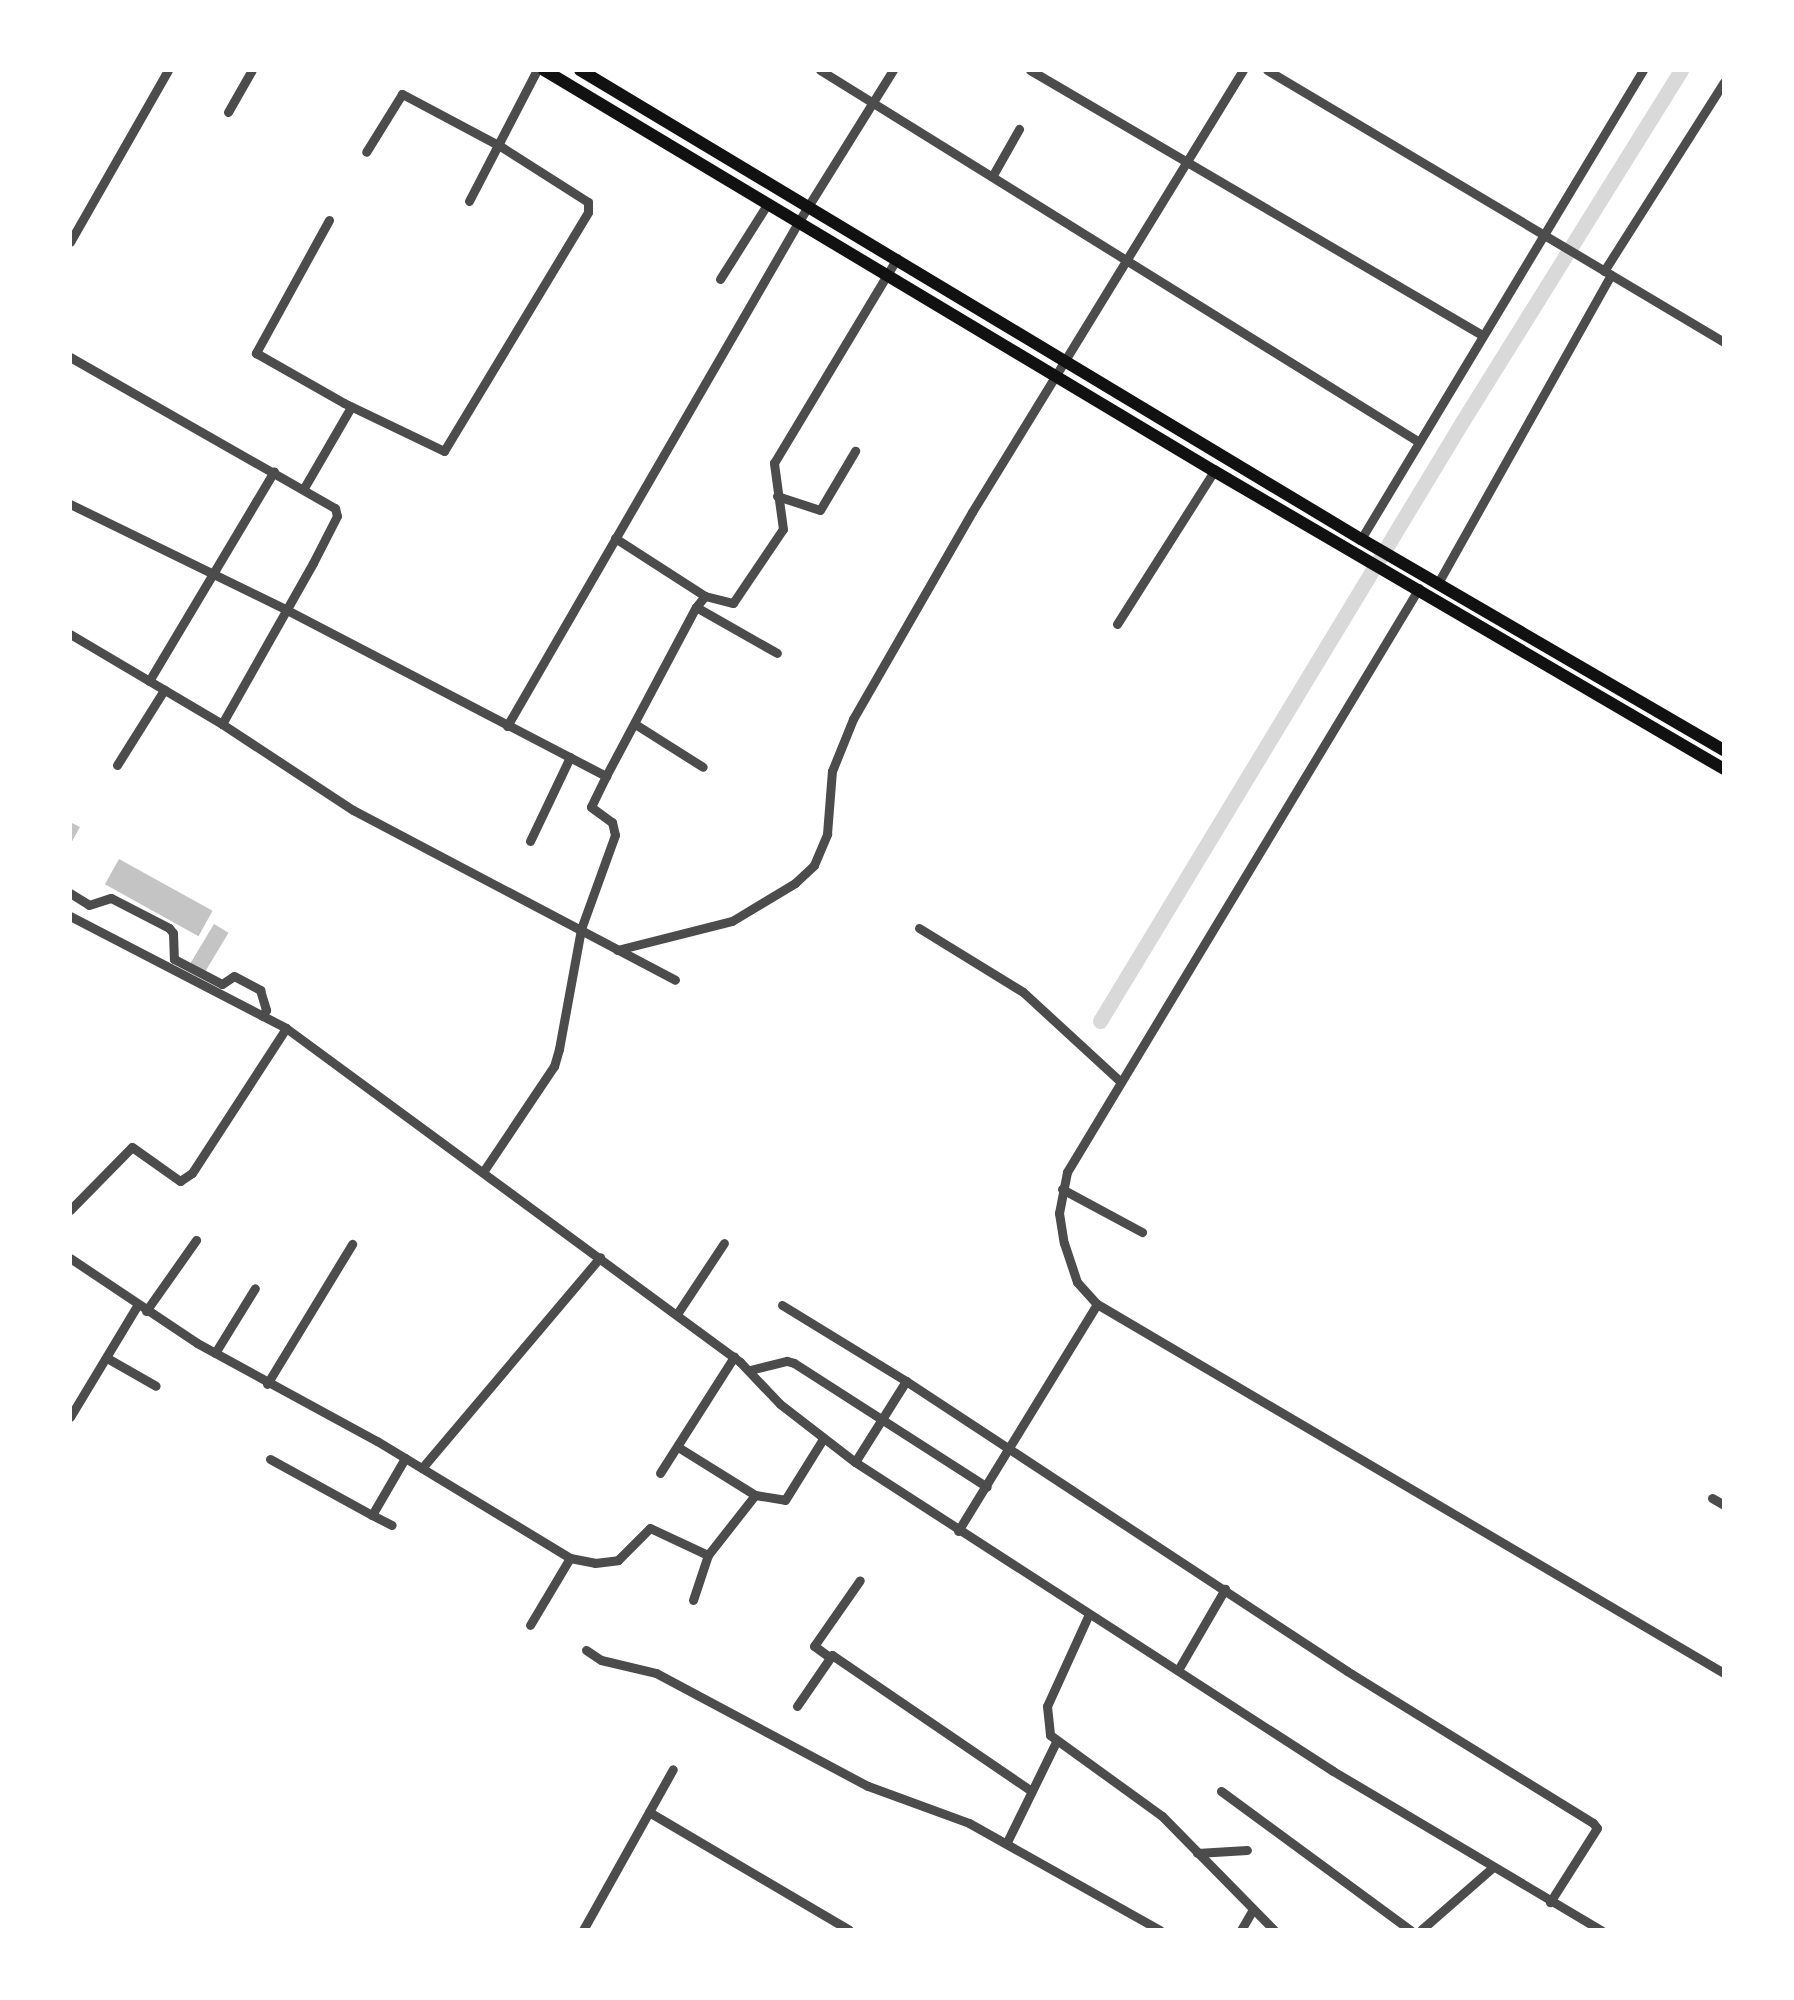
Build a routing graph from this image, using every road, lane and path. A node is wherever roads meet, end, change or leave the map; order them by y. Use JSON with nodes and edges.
{"nodes":[{"id":1,"x":168,"y":70,"type":"edge"},
{"id":2,"x":252,"y":70,"type":"edge"},
{"id":3,"x":540,"y":70,"type":"edge"},
{"id":4,"x":580,"y":70,"type":"edge"},
{"id":5,"x":820,"y":70,"type":"edge"},
{"id":6,"x":893,"y":70,"type":"edge"},
{"id":7,"x":1030,"y":70,"type":"edge"},
{"id":8,"x":1242,"y":70,"type":"edge"},
{"id":9,"x":1267,"y":70,"type":"edge"},
{"id":10,"x":1642,"y":70,"type":"edge"},
{"id":11,"x":1724,"y":82,"type":"edge"},
{"id":12,"x":872,"y":103,"type":"junction"},
{"id":13,"x":228,"y":112,"type":"dead end"},
{"id":14,"x":1018,"y":129,"type":"dead end"},
{"id":15,"x":500,"y":146,"type":"junction"},
{"id":16,"x":366,"y":152,"type":"dead end"},
{"id":17,"x":1188,"y":164,"type":"junction"},
{"id":18,"x":993,"y":174,"type":"junction"},
{"id":19,"x":470,"y":201,"type":"dead end"},
{"id":20,"x":768,"y":203,"type":"junction"},
{"id":21,"x":808,"y":206,"type":"junction"},
{"id":22,"x":70,"y":214,"type":"edge"},
{"id":23,"x":82,"y":220,"type":"junction"},
{"id":24,"x":329,"y":220,"type":"dead end"},
{"id":25,"x":799,"y":221,"type":"junction"},
{"id":26,"x":1547,"y":234,"type":"junction"},
{"id":27,"x":70,"y":242,"type":"edge"},
{"id":28,"x":897,"y":258,"type":"junction"},
{"id":29,"x":1127,"y":260,"type":"junction"},
{"id":30,"x":1608,"y":273,"type":"junction"},
{"id":31,"x":887,"y":276,"type":"junction"},
{"id":32,"x":720,"y":280,"type":"dead end"},
{"id":33,"x":1482,"y":335,"type":"junction"},
{"id":34,"x":1724,"y":342,"type":"edge"},
{"id":35,"x":70,"y":356,"type":"edge"},
{"id":36,"x":1066,"y":360,"type":"junction"},
{"id":37,"x":1056,"y":376,"type":"junction"},
{"id":38,"x":351,"y":406,"type":"junction"},
{"id":39,"x":1418,"y":442,"type":"junction"},
{"id":40,"x":856,"y":451,"type":"dead end"},
{"id":41,"x":274,"y":471,"type":"junction"},
{"id":42,"x":1214,"y":471,"type":"junction"},
{"id":43,"x":304,"y":488,"type":"junction"},
{"id":44,"x":778,"y":496,"type":"junction"},
{"id":45,"x":70,"y":504,"type":"edge"},
{"id":46,"x":615,"y":538,"type":"junction"},
{"id":47,"x":1366,"y":541,"type":"junction"},
{"id":48,"x":211,"y":573,"type":"junction"},
{"id":49,"x":1425,"y":576,"type":"junction"},
{"id":50,"x":1412,"y":586,"type":"junction"},
{"id":51,"x":705,"y":596,"type":"junction"},
{"id":52,"x":696,"y":607,"type":"junction"},
{"id":53,"x":287,"y":610,"type":"junction"},
{"id":54,"x":1117,"y":624,"type":"dead end"},
{"id":55,"x":70,"y":634,"type":"edge"},
{"id":56,"x":777,"y":653,"type":"dead end"},
{"id":57,"x":149,"y":681,"type":"junction"},
{"id":58,"x":164,"y":690,"type":"junction"},
{"id":59,"x":222,"y":724,"type":"junction"},
{"id":60,"x":635,"y":724,"type":"junction"},
{"id":61,"x":507,"y":726,"type":"junction"},
{"id":62,"x":1724,"y":750,"type":"edge"},
{"id":63,"x":570,"y":757,"type":"junction"},
{"id":64,"x":117,"y":765,"type":"dead end"},
{"id":65,"x":703,"y":766,"type":"dead end"},
{"id":66,"x":1724,"y":770,"type":"edge"},
{"id":67,"x":606,"y":776,"type":"junction"},
{"id":68,"x":530,"y":841,"type":"dead end"},
{"id":69,"x":70,"y":894,"type":"edge"},
{"id":70,"x":70,"y":916,"type":"edge"},
{"id":71,"x":919,"y":928,"type":"dead end"},
{"id":72,"x":581,"y":929,"type":"junction"},
{"id":73,"x":617,"y":950,"type":"junction"},
{"id":74,"x":675,"y":980,"type":"dead end"},
{"id":75,"x":262,"y":1016,"type":"junction"},
{"id":76,"x":286,"y":1028,"type":"junction"},
{"id":77,"x":1122,"y":1082,"type":"junction"},
{"id":78,"x":484,"y":1172,"type":"junction"},
{"id":79,"x":1062,"y":1189,"type":"junction"},
{"id":80,"x":70,"y":1210,"type":"edge"},
{"id":81,"x":1142,"y":1232,"type":"dead end"},
{"id":82,"x":196,"y":1240,"type":"dead end"},
{"id":83,"x":724,"y":1243,"type":"dead end"},
{"id":84,"x":352,"y":1244,"type":"dead end"},
{"id":85,"x":600,"y":1256,"type":"junction"},
{"id":86,"x":70,"y":1258,"type":"edge"},
{"id":87,"x":255,"y":1288,"type":"dead end"},
{"id":88,"x":1098,"y":1304,"type":"junction"},
{"id":89,"x":782,"y":1305,"type":"dead end"},
{"id":90,"x":142,"y":1308,"type":"junction"},
{"id":91,"x":676,"y":1314,"type":"junction"},
{"id":92,"x":215,"y":1353,"type":"junction"},
{"id":93,"x":734,"y":1357,"type":"junction"},
{"id":94,"x":107,"y":1358,"type":"junction"},
{"id":95,"x":750,"y":1370,"type":"junction"},
{"id":96,"x":906,"y":1380,"type":"junction"},
{"id":97,"x":267,"y":1384,"type":"junction"},
{"id":98,"x":156,"y":1386,"type":"dead end"},
{"id":99,"x":70,"y":1416,"type":"edge"},
{"id":100,"x":882,"y":1419,"type":"junction"},
{"id":101,"x":823,"y":1440,"type":"junction"},
{"id":102,"x":678,"y":1447,"type":"junction"},
{"id":103,"x":1011,"y":1451,"type":"junction"},
{"id":104,"x":405,"y":1458,"type":"junction"},
{"id":105,"x":270,"y":1459,"type":"dead end"},
{"id":106,"x":855,"y":1462,"type":"junction"},
{"id":107,"x":422,"y":1468,"type":"junction"},
{"id":108,"x":660,"y":1473,"type":"dead end"},
{"id":109,"x":986,"y":1487,"type":"junction"},
{"id":110,"x":754,"y":1495,"type":"junction"},
{"id":111,"x":1712,"y":1498,"type":"dead end"},
{"id":112,"x":1724,"y":1505,"type":"edge"},
{"id":113,"x":372,"y":1515,"type":"junction"},
{"id":114,"x":392,"y":1525,"type":"dead end"},
{"id":115,"x":958,"y":1531,"type":"junction"},
{"id":116,"x":708,"y":1554,"type":"junction"},
{"id":117,"x":570,"y":1558,"type":"junction"},
{"id":118,"x":860,"y":1580,"type":"dead end"},
{"id":119,"x":1226,"y":1589,"type":"junction"},
{"id":120,"x":693,"y":1600,"type":"dead end"},
{"id":121,"x":1090,"y":1614,"type":"junction"},
{"id":122,"x":530,"y":1625,"type":"dead end"},
{"id":123,"x":586,"y":1650,"type":"dead end"},
{"id":124,"x":828,"y":1656,"type":"junction"},
{"id":125,"x":1178,"y":1670,"type":"junction"},
{"id":126,"x":1724,"y":1673,"type":"edge"},
{"id":127,"x":797,"y":1706,"type":"dead end"},
{"id":128,"x":1056,"y":1742,"type":"junction"},
{"id":129,"x":674,"y":1769,"type":"dead end"},
{"id":130,"x":1031,"y":1791,"type":"junction"},
{"id":131,"x":1221,"y":1791,"type":"dead end"},
{"id":132,"x":649,"y":1812,"type":"junction"},
{"id":133,"x":1007,"y":1842,"type":"junction"},
{"id":134,"x":1247,"y":1850,"type":"dead end"},
{"id":135,"x":1197,"y":1853,"type":"junction"},
{"id":136,"x":1492,"y":1868,"type":"junction"},
{"id":137,"x":1550,"y":1902,"type":"junction"},
{"id":138,"x":1252,"y":1911,"type":"junction"},
{"id":139,"x":1584,"y":1926,"type":"edge"},
{"id":140,"x":584,"y":1930,"type":"edge"},
{"id":141,"x":850,"y":1930,"type":"edge"},
{"id":142,"x":1160,"y":1930,"type":"edge"},
{"id":143,"x":1241,"y":1930,"type":"edge"},
{"id":144,"x":1274,"y":1930,"type":"edge"},
{"id":145,"x":1410,"y":1930,"type":"edge"},
{"id":146,"x":1421,"y":1930,"type":"edge"},
{"id":147,"x":1601,"y":1930,"type":"edge"}],
"edges":[{"from":1,"to":23,"type":"street"},
{"from":2,"to":13,"type":"street"},
{"from":3,"to":15,"type":"street"},
{"from":3,"to":20,"type":"main road"},
{"from":4,"to":21,"type":"main road"},
{"from":5,"to":12,"type":"street"},
{"from":6,"to":12,"type":"street"},
{"from":7,"to":17,"type":"street"},
{"from":8,"to":17,"type":"street"},
{"from":9,"to":26,"type":"street"},
{"from":10,"to":26,"type":"street"},
{"from":11,"to":30,"type":"street"},
{"from":12,"to":18,"type":"street"},
{"from":12,"to":21,"type":"street"},
{"from":14,"to":18,"type":"street"},
{"from":15,"to":16,"type":"street"},
{"from":15,"to":19,"type":"street"},
{"from":15,"to":38,"type":"street"},
{"from":17,"to":29,"type":"street"},
{"from":17,"to":33,"type":"street"},
{"from":18,"to":29,"type":"street"},
{"from":20,"to":25,"type":"main road"},
{"from":20,"to":32,"type":"street"},
{"from":21,"to":25,"type":"street"},
{"from":21,"to":28,"type":"main road"},
{"from":22,"to":23,"type":"street"},
{"from":23,"to":27,"type":"street"},
{"from":24,"to":38,"type":"street"},
{"from":25,"to":31,"type":"main road"},
{"from":25,"to":46,"type":"street"},
{"from":26,"to":30,"type":"street"},
{"from":26,"to":33,"type":"street"},
{"from":28,"to":31,"type":"street"},
{"from":28,"to":36,"type":"main road"},
{"from":29,"to":36,"type":"street"},
{"from":29,"to":39,"type":"street"},
{"from":30,"to":34,"type":"street"},
{"from":30,"to":49,"type":"street"},
{"from":31,"to":37,"type":"main road"},
{"from":31,"to":44,"type":"street"},
{"from":33,"to":39,"type":"street"},
{"from":35,"to":41,"type":"street"},
{"from":36,"to":37,"type":"street"},
{"from":36,"to":47,"type":"main road"},
{"from":37,"to":42,"type":"main road"},
{"from":37,"to":73,"type":"street"},
{"from":38,"to":43,"type":"street"},
{"from":39,"to":47,"type":"street"},
{"from":40,"to":44,"type":"street"},
{"from":41,"to":43,"type":"street"},
{"from":41,"to":48,"type":"street"},
{"from":42,"to":50,"type":"main road"},
{"from":42,"to":54,"type":"street"},
{"from":43,"to":53,"type":"street"},
{"from":44,"to":51,"type":"street"},
{"from":45,"to":48,"type":"street"},
{"from":46,"to":51,"type":"street"},
{"from":46,"to":61,"type":"street"},
{"from":47,"to":49,"type":"main road"},
{"from":48,"to":53,"type":"street"},
{"from":48,"to":57,"type":"street"},
{"from":49,"to":50,"type":"street"},
{"from":49,"to":62,"type":"main road"},
{"from":50,"to":66,"type":"main road"},
{"from":50,"to":77,"type":"street"},
{"from":51,"to":52,"type":"street"},
{"from":52,"to":56,"type":"street"},
{"from":52,"to":60,"type":"street"},
{"from":53,"to":59,"type":"street"},
{"from":53,"to":61,"type":"street"},
{"from":55,"to":57,"type":"street"},
{"from":57,"to":58,"type":"street"},
{"from":58,"to":59,"type":"street"},
{"from":58,"to":64,"type":"street"},
{"from":59,"to":72,"type":"street"},
{"from":60,"to":65,"type":"street"},
{"from":60,"to":67,"type":"street"},
{"from":61,"to":63,"type":"street"},
{"from":63,"to":67,"type":"street"},
{"from":63,"to":68,"type":"street"},
{"from":67,"to":72,"type":"street"},
{"from":69,"to":75,"type":"street"},
{"from":70,"to":75,"type":"street"},
{"from":71,"to":77,"type":"street"},
{"from":72,"to":73,"type":"street"},
{"from":72,"to":78,"type":"street"},
{"from":73,"to":74,"type":"street"},
{"from":75,"to":76,"type":"street"},
{"from":76,"to":78,"type":"street"},
{"from":76,"to":80,"type":"street"},
{"from":77,"to":79,"type":"street"},
{"from":78,"to":85,"type":"street"},
{"from":79,"to":81,"type":"street"},
{"from":79,"to":88,"type":"street"},
{"from":82,"to":90,"type":"street"},
{"from":83,"to":91,"type":"street"},
{"from":84,"to":97,"type":"street"},
{"from":85,"to":91,"type":"street"},
{"from":85,"to":107,"type":"street"},
{"from":86,"to":90,"type":"street"},
{"from":87,"to":92,"type":"street"},
{"from":88,"to":103,"type":"street"},
{"from":88,"to":126,"type":"street"},
{"from":89,"to":96,"type":"street"},
{"from":90,"to":92,"type":"street"},
{"from":90,"to":94,"type":"street"},
{"from":91,"to":93,"type":"street"},
{"from":92,"to":97,"type":"street"},
{"from":93,"to":95,"type":"street"},
{"from":93,"to":102,"type":"street"},
{"from":94,"to":98,"type":"street"},
{"from":94,"to":99,"type":"street"},
{"from":95,"to":100,"type":"street"},
{"from":95,"to":101,"type":"street"},
{"from":96,"to":100,"type":"street"},
{"from":96,"to":103,"type":"street"},
{"from":97,"to":104,"type":"street"},
{"from":100,"to":106,"type":"street"},
{"from":100,"to":109,"type":"street"},
{"from":101,"to":106,"type":"street"},
{"from":101,"to":110,"type":"street"},
{"from":102,"to":108,"type":"street"},
{"from":102,"to":110,"type":"street"},
{"from":103,"to":109,"type":"street"},
{"from":103,"to":119,"type":"street"},
{"from":104,"to":107,"type":"street"},
{"from":104,"to":113,"type":"street"},
{"from":105,"to":113,"type":"street"},
{"from":106,"to":115,"type":"street"},
{"from":107,"to":117,"type":"street"},
{"from":109,"to":115,"type":"street"},
{"from":110,"to":116,"type":"street"},
{"from":111,"to":112,"type":"street"},
{"from":113,"to":114,"type":"street"},
{"from":115,"to":121,"type":"street"},
{"from":116,"to":117,"type":"street"},
{"from":116,"to":120,"type":"street"},
{"from":117,"to":122,"type":"street"},
{"from":118,"to":124,"type":"street"},
{"from":119,"to":125,"type":"street"},
{"from":119,"to":137,"type":"street"},
{"from":121,"to":125,"type":"street"},
{"from":121,"to":128,"type":"street"},
{"from":123,"to":133,"type":"street"},
{"from":124,"to":127,"type":"street"},
{"from":124,"to":130,"type":"street"},
{"from":125,"to":136,"type":"street"},
{"from":128,"to":130,"type":"street"},
{"from":128,"to":135,"type":"street"},
{"from":129,"to":132,"type":"street"},
{"from":130,"to":133,"type":"street"},
{"from":131,"to":145,"type":"street"},
{"from":132,"to":140,"type":"street"},
{"from":132,"to":141,"type":"street"},
{"from":133,"to":142,"type":"street"},
{"from":134,"to":135,"type":"street"},
{"from":135,"to":138,"type":"street"},
{"from":136,"to":137,"type":"street"},
{"from":136,"to":146,"type":"street"},
{"from":137,"to":139,"type":"street"},
{"from":138,"to":143,"type":"street"},
{"from":138,"to":144,"type":"street"},
{"from":139,"to":147,"type":"street"}]}
